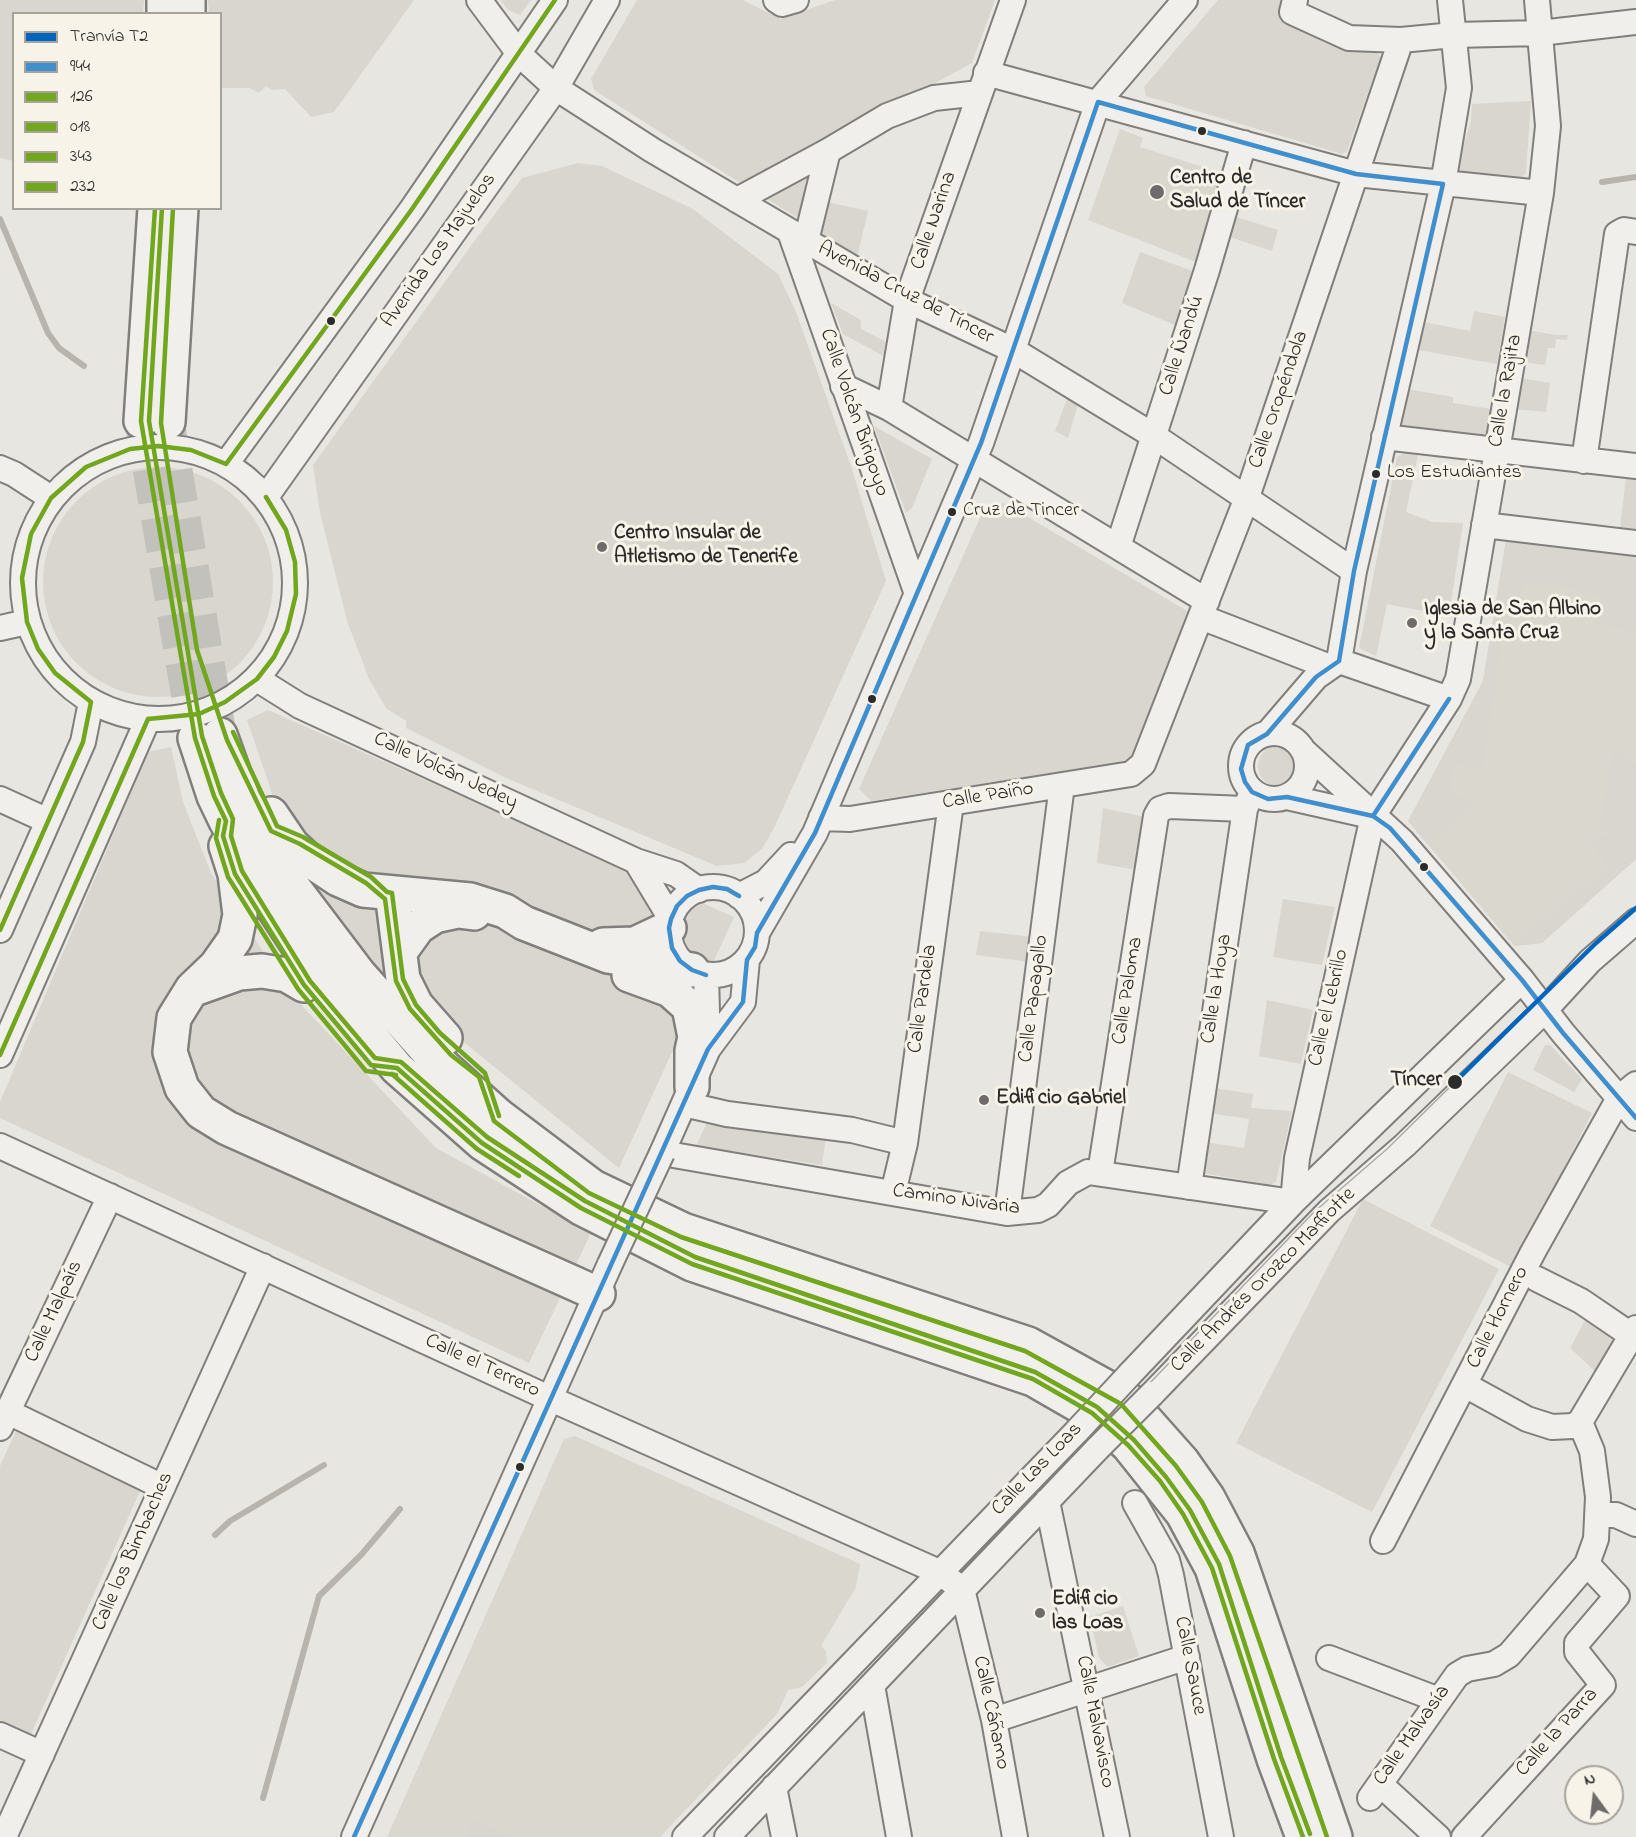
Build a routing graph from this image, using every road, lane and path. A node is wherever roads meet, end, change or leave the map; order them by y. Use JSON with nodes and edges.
{"nodes":[{"id":1,"x":479,"y":0,"type":"edge"},
{"id":2,"x":555,"y":0,"type":"edge"},
{"id":3,"x":607,"y":0,"type":"edge"},
{"id":4,"x":776,"y":0,"type":"edge"},
{"id":5,"x":796,"y":0,"type":"edge"},
{"id":6,"x":1014,"y":0,"type":"edge"},
{"id":7,"x":1185,"y":0,"type":"edge"},
{"id":8,"x":1295,"y":0,"type":"edge"},
{"id":9,"x":1450,"y":0,"type":"edge"},
{"id":10,"x":1537,"y":0,"type":"edge"},
{"id":11,"x":1636,"y":22,"type":"edge"},
{"id":12,"x":1540,"y":33,"type":"junction"},
{"id":13,"x":1454,"y":35,"type":"junction"},
{"id":14,"x":1401,"y":40,"type":"junction"},
{"id":15,"x":520,"y":55,"type":"junction"},
{"id":16,"x":983,"y":83,"type":"junction"},
{"id":17,"x":556,"y":88,"type":"junction"},
{"id":18,"x":1098,"y":102,"type":"junction"},
{"id":19,"x":1244,"y":143,"type":"junction"},
{"id":20,"x":828,"y":151,"type":"junction"},
{"id":21,"x":1356,"y":174,"type":"junction"},
{"id":22,"x":1443,"y":184,"type":"junction"},
{"id":23,"x":1541,"y":193,"type":"junction"},
{"id":24,"x":737,"y":200,"type":"junction"},
{"id":25,"x":155,"y":210,"type":"edge"},
{"id":26,"x":181,"y":210,"type":"edge"},
{"id":27,"x":1628,"y":232,"type":"edge"},
{"id":28,"x":798,"y":237,"type":"junction"},
{"id":29,"x":907,"y":300,"type":"junction"},
{"id":30,"x":1013,"y":350,"type":"junction"},
{"id":31,"x":843,"y":386,"type":"junction"},
{"id":32,"x":890,"y":408,"type":"junction"},
{"id":33,"x":1154,"y":436,"type":"junction"},
{"id":34,"x":1384,"y":437,"type":"junction"},
{"id":35,"x":1496,"y":452,"type":"junction"},
{"id":36,"x":973,"y":460,"type":"junction"},
{"id":37,"x":1584,"y":461,"type":"junction"},
{"id":38,"x":226,"y":464,"type":"junction"},
{"id":39,"x":1636,"y":466,"type":"edge"},
{"id":40,"x":0,"y":468,"type":"edge"},
{"id":41,"x":266,"y":497,"type":"junction"},
{"id":42,"x":51,"y":498,"type":"junction"},
{"id":43,"x":1246,"y":500,"type":"junction"},
{"id":44,"x":1484,"y":525,"type":"junction"},
{"id":45,"x":1636,"y":543,"type":"edge"},
{"id":46,"x":1118,"y":547,"type":"junction"},
{"id":47,"x":1354,"y":571,"type":"junction"},
{"id":48,"x":917,"y":594,"type":"junction"},
{"id":49,"x":1204,"y":609,"type":"junction"},
{"id":50,"x":27,"y":622,"type":"junction"},
{"id":51,"x":0,"y":628,"type":"edge"},
{"id":52,"x":1334,"y":664,"type":"junction"},
{"id":53,"x":257,"y":679,"type":"junction"},
{"id":54,"x":1449,"y":699,"type":"junction"},
{"id":55,"x":91,"y":702,"type":"junction"},
{"id":56,"x":148,"y":719,"type":"junction"},
{"id":57,"x":1267,"y":734,"type":"junction"},
{"id":58,"x":216,"y":737,"type":"junction"},
{"id":59,"x":1305,"y":752,"type":"junction"},
{"id":60,"x":1147,"y":756,"type":"joint"},
{"id":61,"x":1062,"y":785,"type":"junction"},
{"id":62,"x":1287,"y":797,"type":"junction"},
{"id":63,"x":0,"y":799,"type":"edge"},
{"id":64,"x":1249,"y":800,"type":"junction"},
{"id":65,"x":951,"y":803,"type":"junction"},
{"id":66,"x":1374,"y":816,"type":"junction"},
{"id":67,"x":48,"y":821,"type":"junction"},
{"id":68,"x":226,"y":821,"type":"junction"},
{"id":69,"x":818,"y":825,"type":"junction"},
{"id":70,"x":636,"y":861,"type":"junction"},
{"id":71,"x":235,"y":874,"type":"junction"},
{"id":72,"x":699,"y":890,"type":"junction"},
{"id":73,"x":392,"y":893,"type":"junction"},
{"id":74,"x":739,"y":896,"type":"junction"},
{"id":75,"x":1636,"y":921,"type":"edge"},
{"id":76,"x":670,"y":923,"type":"junction"},
{"id":77,"x":524,"y":924,"type":"junction"},
{"id":78,"x":0,"y":930,"type":"edge"},
{"id":79,"x":758,"y":933,"type":"junction"},
{"id":80,"x":583,"y":947,"type":"junction"},
{"id":81,"x":400,"y":952,"type":"junction"},
{"id":82,"x":747,"y":960,"type":"junction"},
{"id":83,"x":699,"y":973,"type":"junction"},
{"id":84,"x":1522,"y":980,"type":"junction"},
{"id":85,"x":304,"y":985,"type":"junction"},
{"id":86,"x":192,"y":989,"type":"junction"},
{"id":87,"x":1545,"y":1010,"type":"junction"},
{"id":88,"x":708,"y":1049,"type":"junction"},
{"id":89,"x":0,"y":1055,"type":"edge"},
{"id":90,"x":397,"y":1068,"type":"junction"},
{"id":91,"x":1627,"y":1091,"type":"edge"},
{"id":92,"x":688,"y":1096,"type":"junction"},
{"id":93,"x":498,"y":1116,"type":"junction"},
{"id":94,"x":1636,"y":1118,"type":"edge"},
{"id":95,"x":905,"y":1143,"type":"junction"},
{"id":96,"x":0,"y":1146,"type":"edge"},
{"id":97,"x":662,"y":1153,"type":"junction"},
{"id":98,"x":1100,"y":1173,"type":"junction"},
{"id":99,"x":1189,"y":1188,"type":"junction"},
{"id":100,"x":893,"y":1193,"type":"junction"},
{"id":101,"x":1238,"y":1194,"type":"junction"},
{"id":102,"x":110,"y":1196,"type":"junction"},
{"id":103,"x":1293,"y":1202,"type":"junction"},
{"id":104,"x":1007,"y":1212,"type":"junction"},
{"id":105,"x":1270,"y":1227,"type":"junction"},
{"id":106,"x":263,"y":1266,"type":"junction"},
{"id":107,"x":604,"y":1279,"type":"junction"},
{"id":108,"x":1537,"y":1279,"type":"dead end"},
{"id":109,"x":1634,"y":1332,"type":"edge"},
{"id":110,"x":1465,"y":1385,"type":"junction"},
{"id":111,"x":1152,"y":1394,"type":"joint"},
{"id":112,"x":551,"y":1399,"type":"junction"},
{"id":113,"x":4,"y":1420,"type":"edge"},
{"id":114,"x":1580,"y":1422,"type":"junction"},
{"id":115,"x":1073,"y":1435,"type":"junction"},
{"id":116,"x":1093,"y":1454,"type":"junction"},
{"id":117,"x":163,"y":1487,"type":"junction"},
{"id":118,"x":1047,"y":1501,"type":"junction"},
{"id":119,"x":1135,"y":1503,"type":"dead end"},
{"id":120,"x":1599,"y":1515,"type":"junction"},
{"id":121,"x":1636,"y":1524,"type":"edge"},
{"id":122,"x":1383,"y":1540,"type":"dead end"},
{"id":123,"x":1587,"y":1564,"type":"junction"},
{"id":124,"x":939,"y":1572,"type":"junction"},
{"id":125,"x":962,"y":1589,"type":"junction"},
{"id":126,"x":1187,"y":1657,"type":"junction"},
{"id":127,"x":1329,"y":1658,"type":"dead end"},
{"id":128,"x":872,"y":1685,"type":"junction"},
{"id":129,"x":1088,"y":1689,"type":"junction"},
{"id":130,"x":1438,"y":1700,"type":"junction"},
{"id":131,"x":994,"y":1720,"type":"junction"},
{"id":132,"x":0,"y":1736,"type":"edge"},
{"id":133,"x":42,"y":1754,"type":"junction"},
{"id":134,"x":774,"y":1786,"type":"junction"},
{"id":135,"x":4,"y":1837,"type":"edge"},
{"id":136,"x":354,"y":1837,"type":"edge"},
{"id":137,"x":685,"y":1837,"type":"edge"},
{"id":138,"x":727,"y":1837,"type":"edge"},
{"id":139,"x":784,"y":1837,"type":"edge"},
{"id":140,"x":898,"y":1837,"type":"edge"},
{"id":141,"x":1015,"y":1837,"type":"edge"},
{"id":142,"x":1117,"y":1837,"type":"edge"},
{"id":143,"x":1221,"y":1837,"type":"edge"},
{"id":144,"x":1304,"y":1837,"type":"edge"},
{"id":145,"x":1335,"y":1837,"type":"edge"},
{"id":146,"x":1438,"y":1837,"type":"edge"},
{"id":147,"x":1464,"y":1837,"type":"edge"}],
"edges":[{"from":1,"to":15,"type":"street","name":"Avenida Cruz de Tíncer"},
{"from":2,"to":15,"type":"street"},
{"from":3,"to":17,"type":"street","name":"Avenida Los Majuelos"},
{"from":4,"to":5,"type":"street"},
{"from":6,"to":16,"type":"street","name":"Calle Narina"},
{"from":7,"to":18,"type":"street"},
{"from":8,"to":14,"type":"street"},
{"from":9,"to":13,"type":"street"},
{"from":10,"to":12,"type":"street","name":"Calle la Rajita"},
{"from":11,"to":12,"type":"street"},
{"from":12,"to":13,"type":"street"},
{"from":12,"to":23,"type":"street","name":"Calle la Rajita"},
{"from":13,"to":14,"type":"street"},
{"from":13,"to":22,"type":"street"},
{"from":14,"to":21,"type":"street","name":"Calle Oropéndola"},
{"from":15,"to":17,"type":"street","name":"Avenida Cruz de Tíncer"},
{"from":15,"to":38,"type":"street"},
{"from":16,"to":18,"type":"street"},
{"from":16,"to":20,"type":"street"},
{"from":16,"to":29,"type":"street","name":"Calle Narina"},
{"from":17,"to":24,"type":"street","name":"Avenida Cruz de Tíncer"},
{"from":17,"to":41,"type":"street","name":"Avenida Los Majuelos"},
{"from":18,"to":19,"type":"street"},
{"from":18,"to":30,"type":"street"},
{"from":19,"to":21,"type":"street"},
{"from":19,"to":33,"type":"street","name":"Calle Ñandú"},
{"from":20,"to":24,"type":"street"},
{"from":20,"to":28,"type":"street"},
{"from":21,"to":22,"type":"street"},
{"from":21,"to":43,"type":"street","name":"Calle Oropéndola"},
{"from":22,"to":23,"type":"street"},
{"from":22,"to":34,"type":"street"},
{"from":23,"to":35,"type":"street","name":"Calle la Rajita"},
{"from":24,"to":28,"type":"street","name":"Avenida Cruz de Tíncer"},
{"from":25,"to":26,"type":"highway"},
{"from":27,"to":37,"type":"street"},
{"from":28,"to":29,"type":"street","name":"Avenida Cruz de Tíncer"},
{"from":28,"to":31,"type":"street","name":"Calle Volcán Birigoyo"},
{"from":29,"to":30,"type":"street","name":"Avenida Cruz de Tíncer"},
{"from":29,"to":32,"type":"street","name":"Calle Narina"},
{"from":30,"to":33,"type":"street","name":"Avenida Cruz de Tíncer"},
{"from":30,"to":36,"type":"street"},
{"from":31,"to":32,"type":"street"},
{"from":31,"to":48,"type":"street","name":"Calle Volcán Birigoyo"},
{"from":32,"to":36,"type":"street"},
{"from":33,"to":43,"type":"street","name":"Avenida Cruz de Tíncer"},
{"from":33,"to":46,"type":"street","name":"Calle Ñandú"},
{"from":34,"to":35,"type":"street"},
{"from":34,"to":47,"type":"street"},
{"from":35,"to":37,"type":"street"},
{"from":35,"to":44,"type":"street","name":"Calle la Rajita"},
{"from":36,"to":46,"type":"street"},
{"from":36,"to":48,"type":"street"},
{"from":37,"to":39,"type":"street"},
{"from":38,"to":41,"type":"street"},
{"from":38,"to":42,"type":"street"},
{"from":40,"to":42,"type":"street"},
{"from":41,"to":53,"type":"street"},
{"from":42,"to":50,"type":"street"},
{"from":43,"to":47,"type":"street","name":"Avenida Cruz de Tíncer"},
{"from":43,"to":49,"type":"street","name":"Calle Oropéndola"},
{"from":44,"to":45,"type":"street"},
{"from":44,"to":54,"type":"street","name":"Calle la Rajita"},
{"from":46,"to":49,"type":"street"},
{"from":47,"to":52,"type":"street"},
{"from":48,"to":69,"type":"street"},
{"from":49,"to":52,"type":"street"},
{"from":49,"to":60,"type":"street","name":"Calle Oropéndola"},
{"from":50,"to":51,"type":"street"},
{"from":50,"to":55,"type":"street"},
{"from":52,"to":54,"type":"street"},
{"from":52,"to":57,"type":"street"},
{"from":53,"to":56,"type":"street"},
{"from":53,"to":70,"type":"street","name":"Calle Volcán Jedey"},
{"from":54,"to":66,"type":"street","name":"Calle la Rajita"},
{"from":55,"to":56,"type":"street"},
{"from":55,"to":67,"type":"street"},
{"from":56,"to":89,"type":"street"},
{"from":57,"to":59,"type":"street"},
{"from":57,"to":64,"type":"street"},
{"from":58,"to":68,"type":"highway"},
{"from":58,"to":73,"type":"highway"},
{"from":58,"to":93,"type":"highway"},
{"from":59,"to":62,"type":"street"},
{"from":59,"to":66,"type":"street"},
{"from":60,"to":61,"type":"street","name":"Calle Paiño"},
{"from":61,"to":65,"type":"street","name":"Calle Paiño"},
{"from":61,"to":104,"type":"street","name":"Calle Papagallo"},
{"from":62,"to":64,"type":"street"},
{"from":62,"to":66,"type":"street"},
{"from":63,"to":67,"type":"street"},
{"from":64,"to":98,"type":"street","name":"Calle Paloma"},
{"from":64,"to":99,"type":"street","name":"Calle la Hoya"},
{"from":65,"to":69,"type":"street","name":"Calle Paiño"},
{"from":65,"to":95,"type":"street","name":"Calle Pardela"},
{"from":66,"to":84,"type":"street"},
{"from":66,"to":103,"type":"street","name":"Calle el Lebrillo"},
{"from":67,"to":78,"type":"street"},
{"from":68,"to":71,"type":"highway"},
{"from":68,"to":90,"type":"highway"},
{"from":69,"to":74,"type":"street"},
{"from":69,"to":79,"type":"street"},
{"from":70,"to":72,"type":"street","name":"Calle Volcán Jedey"},
{"from":70,"to":76,"type":"street"},
{"from":71,"to":85,"type":"highway"},
{"from":71,"to":86,"type":"highway"},
{"from":72,"to":74,"type":"street"},
{"from":72,"to":76,"type":"street"},
{"from":73,"to":77,"type":"highway"},
{"from":73,"to":81,"type":"highway"},
{"from":74,"to":79,"type":"street"},
{"from":75,"to":87,"type":"street","name":"Calle Andrés Orozco Maffiotte"},
{"from":76,"to":80,"type":"highway"},
{"from":76,"to":83,"type":"street"},
{"from":77,"to":80,"type":"highway"},
{"from":77,"to":81,"type":"highway"},
{"from":79,"to":82,"type":"street"},
{"from":80,"to":83,"type":"highway"},
{"from":80,"to":92,"type":"highway"},
{"from":81,"to":93,"type":"highway"},
{"from":82,"to":83,"type":"street"},
{"from":82,"to":88,"type":"street"},
{"from":83,"to":88,"type":"street"},
{"from":84,"to":87,"type":"street"},
{"from":84,"to":103,"type":"street","name":"Calle Las Loas"},
{"from":85,"to":86,"type":"highway"},
{"from":85,"to":90,"type":"highway"},
{"from":86,"to":107,"type":"highway"},
{"from":87,"to":91,"type":"street"},
{"from":87,"to":111,"type":"street","name":"Calle Andrés Orozco Maffiotte"},
{"from":88,"to":92,"type":"street"},
{"from":90,"to":144,"type":"highway"},
{"from":91,"to":94,"type":"street"},
{"from":91,"to":110,"type":"street","name":"Calle Hornero"},
{"from":92,"to":95,"type":"street"},
{"from":92,"to":97,"type":"street"},
{"from":93,"to":145,"type":"highway"},
{"from":95,"to":100,"type":"street","name":"Calle Pardela"},
{"from":96,"to":102,"type":"street","name":"Calle el Terrero"},
{"from":97,"to":100,"type":"street","name":"Camino Nivaria"},
{"from":97,"to":107,"type":"street","bridge":true},
{"from":98,"to":99,"type":"street","name":"Camino Nivaria"},
{"from":98,"to":104,"type":"street","name":"Camino Nivaria"},
{"from":99,"to":101,"type":"street","name":"Camino Nivaria"},
{"from":100,"to":104,"type":"street","name":"Camino Nivaria"},
{"from":101,"to":103,"type":"street","name":"Camino Nivaria"},
{"from":101,"to":105,"type":"street","name":"Camino Nivaria"},
{"from":102,"to":106,"type":"street","name":"Calle el Terrero"},
{"from":102,"to":113,"type":"street","name":"Calle Malpaís"},
{"from":103,"to":105,"type":"street","name":"Calle Las Loas"},
{"from":105,"to":115,"type":"street","name":"Calle Las Loas","bridge":true},
{"from":106,"to":112,"type":"street","name":"Calle el Terrero"},
{"from":106,"to":117,"type":"street","name":"Calle los Bimbaches"},
{"from":107,"to":112,"type":"street"},
{"from":108,"to":109,"type":"street"},
{"from":109,"to":114,"type":"street"},
{"from":110,"to":114,"type":"street"},
{"from":110,"to":122,"type":"street","name":"Calle Hornero"},
{"from":111,"to":116,"type":"street","name":"Calle Las Loas","bridge":true},
{"from":112,"to":124,"type":"street","name":"Calle el Terrero"},
{"from":112,"to":136,"type":"street"},
{"from":113,"to":117,"type":"street"},
{"from":114,"to":120,"type":"street","name":"Calle Malvasía"},
{"from":115,"to":116,"type":"street"},
{"from":115,"to":124,"type":"street","name":"Calle Las Loas"},
{"from":116,"to":118,"type":"street","name":"Calle Las Loas"},
{"from":117,"to":133,"type":"street","name":"Calle los Bimbaches"},
{"from":118,"to":125,"type":"street","name":"Calle Las Loas"},
{"from":118,"to":129,"type":"street","name":"Calle Malvavisco"},
{"from":119,"to":126,"type":"street","name":"Calle Sauce"},
{"from":120,"to":121,"type":"street"},
{"from":120,"to":123,"type":"street","name":"Calle Malvasía"},
{"from":123,"to":130,"type":"street","name":"Calle Malvasía"},
{"from":123,"to":147,"type":"street","name":"Calle la Parra"},
{"from":124,"to":125,"type":"street","name":"Calle el Terrero"},
{"from":124,"to":137,"type":"street","name":"Calle Las Loas"},
{"from":125,"to":128,"type":"street","name":"Calle Las Loas"},
{"from":125,"to":131,"type":"street","name":"Calle Cáñamo"},
{"from":126,"to":129,"type":"street"},
{"from":126,"to":143,"type":"street","name":"Calle Sauce"},
{"from":127,"to":130,"type":"street"},
{"from":128,"to":134,"type":"street","name":"Calle Las Loas"},
{"from":128,"to":140,"type":"street"},
{"from":129,"to":131,"type":"street"},
{"from":129,"to":142,"type":"street","name":"Calle Malvavisco"},
{"from":130,"to":146,"type":"street","name":"Calle Malvasía"},
{"from":131,"to":141,"type":"street","name":"Calle Cáñamo"},
{"from":132,"to":133,"type":"street"},
{"from":133,"to":135,"type":"street","name":"Calle los Bimbaches"},
{"from":134,"to":138,"type":"street","name":"Calle Las Loas"},
{"from":134,"to":139,"type":"street"}]}
